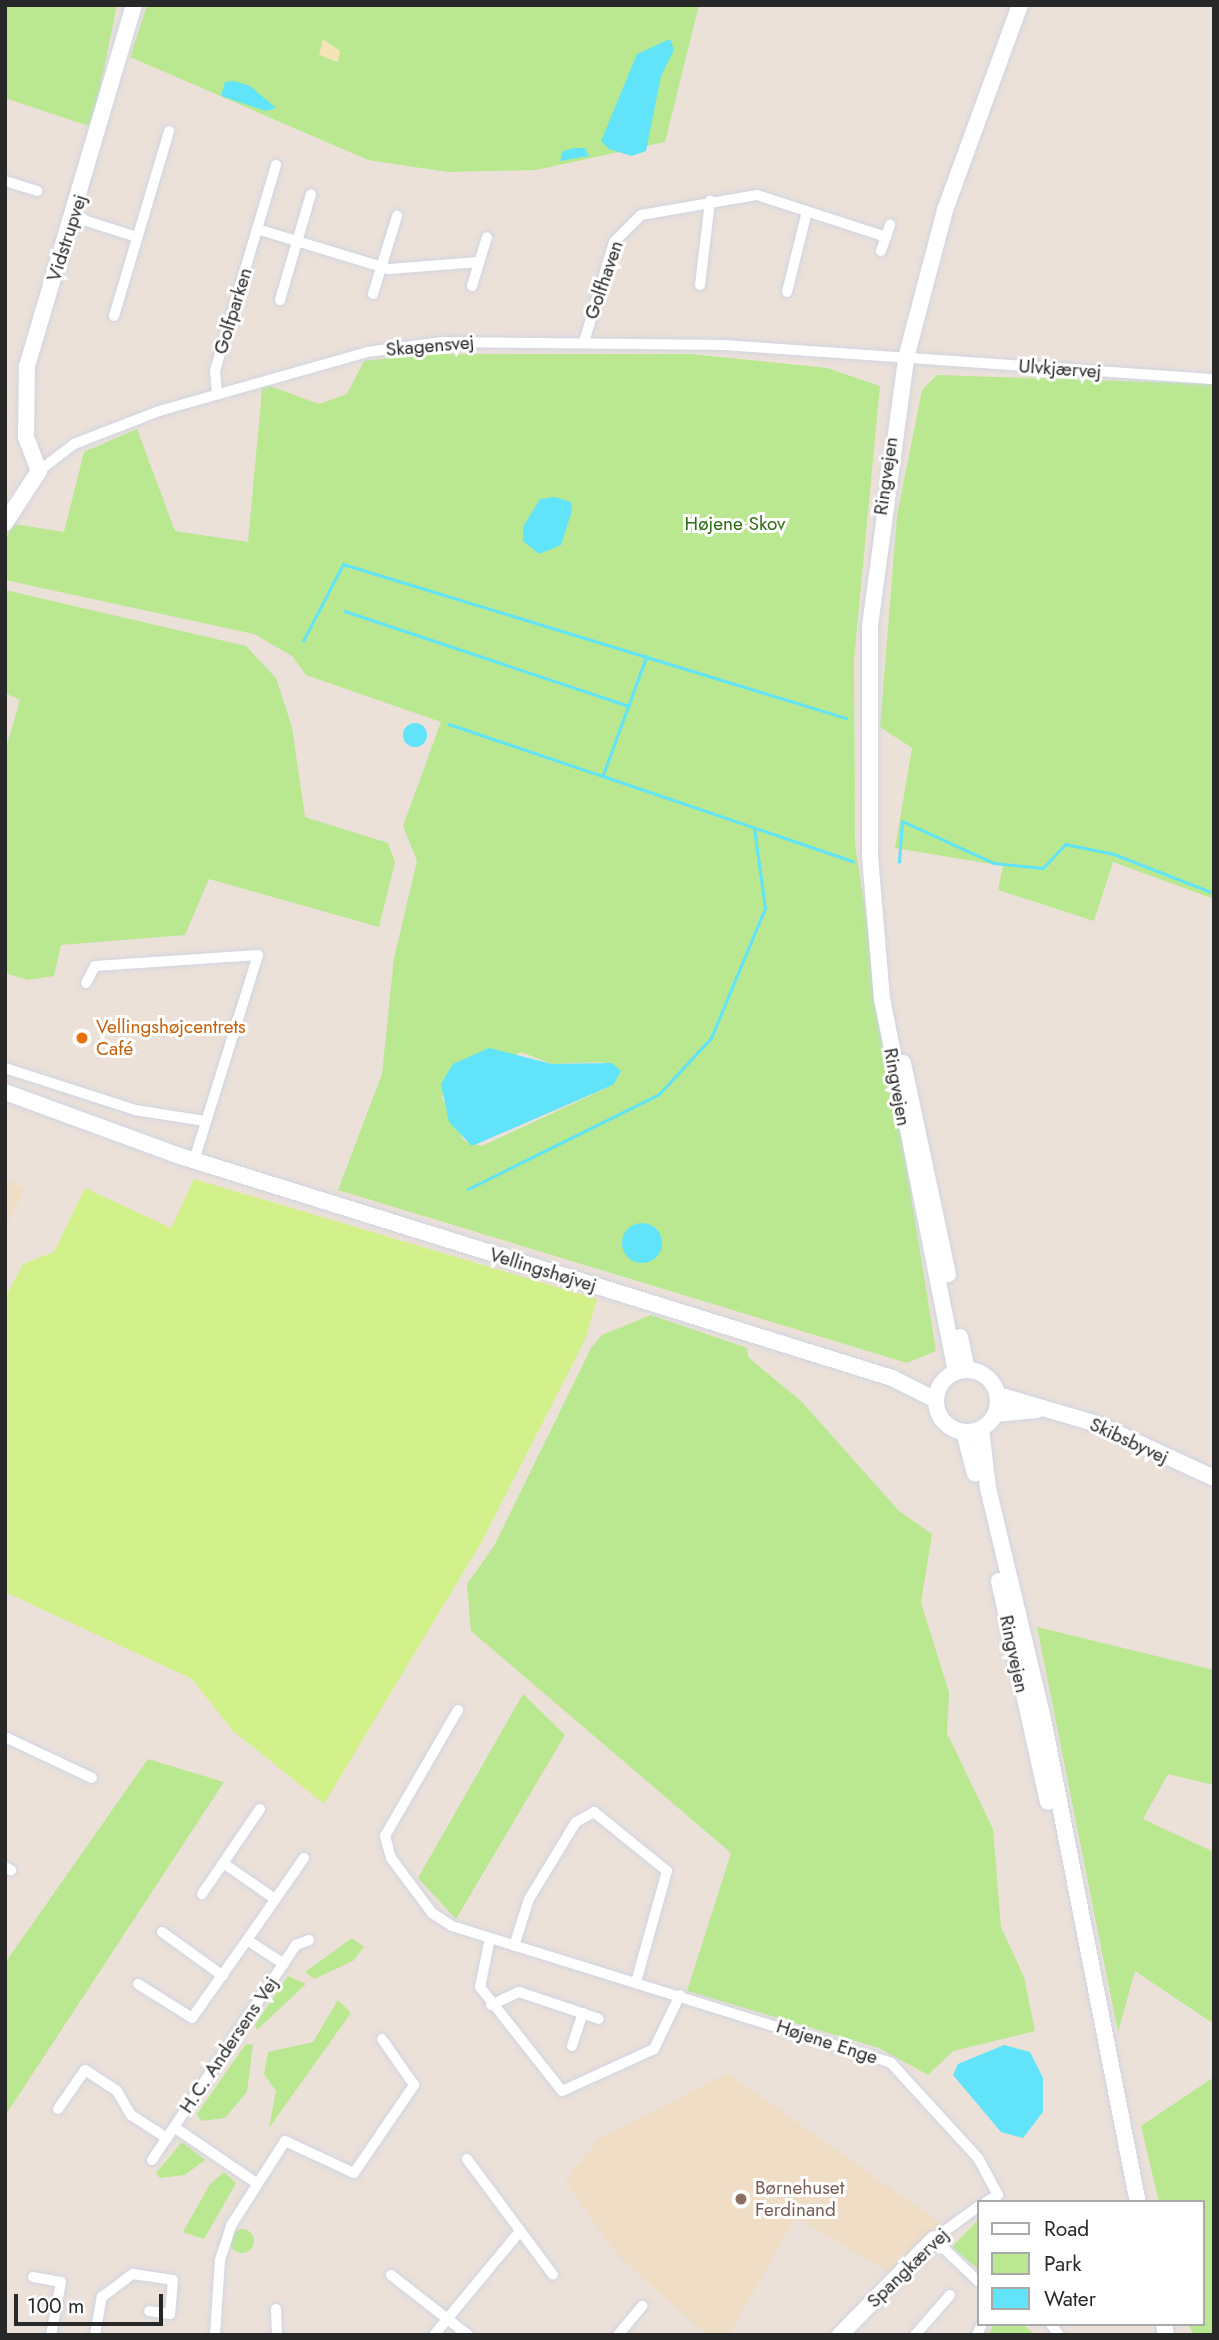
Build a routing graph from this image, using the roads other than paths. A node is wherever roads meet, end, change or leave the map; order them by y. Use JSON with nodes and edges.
{"nodes":[{"id":1,"x":134,"y":5,"type":"edge"},
{"id":2,"x":1020,"y":5,"type":"edge"},
{"id":3,"x":169,"y":131,"type":"dead end"},
{"id":4,"x":276,"y":165,"type":"dead end"},
{"id":5,"x":5,"y":181,"type":"edge"},
{"id":6,"x":37,"y":191,"type":"dead end"},
{"id":7,"x":311,"y":194,"type":"dead end"},
{"id":8,"x":710,"y":201,"type":"junction"},
{"id":9,"x":807,"y":211,"type":"junction"},
{"id":10,"x":397,"y":215,"type":"dead end"},
{"id":11,"x":74,"y":217,"type":"junction"},
{"id":12,"x":890,"y":225,"type":"dead end"},
{"id":13,"x":257,"y":229,"type":"junction"},
{"id":14,"x":137,"y":237,"type":"junction"},
{"id":15,"x":486,"y":237,"type":"dead end"},
{"id":16,"x":886,"y":237,"type":"junction"},
{"id":17,"x":297,"y":241,"type":"junction"},
{"id":18,"x":881,"y":251,"type":"dead end"},
{"id":19,"x":480,"y":262,"type":"junction"},
{"id":20,"x":381,"y":267,"type":"junction"},
{"id":21,"x":700,"y":285,"type":"dead end"},
{"id":22,"x":472,"y":286,"type":"dead end"},
{"id":23,"x":787,"y":292,"type":"dead end"},
{"id":24,"x":373,"y":294,"type":"dead end"},
{"id":25,"x":280,"y":300,"type":"dead end"},
{"id":26,"x":114,"y":316,"type":"dead end"},
{"id":27,"x":584,"y":342,"type":"junction"},
{"id":28,"x":906,"y":358,"type":"junction"},
{"id":29,"x":1214,"y":379,"type":"edge"},
{"id":30,"x":217,"y":393,"type":"junction"},
{"id":31,"x":39,"y":471,"type":"junction"},
{"id":32,"x":5,"y":523,"type":"edge"},
{"id":33,"x":86,"y":983,"type":"dead end"},
{"id":34,"x":5,"y":1068,"type":"edge"},
{"id":35,"x":5,"y":1093,"type":"edge"},
{"id":36,"x":5,"y":1104,"type":"edge"},
{"id":37,"x":205,"y":1121,"type":"junction"},
{"id":38,"x":153,"y":1147,"type":"junction"},
{"id":39,"x":194,"y":1160,"type":"junction"},
{"id":40,"x":961,"y":1371,"type":"junction"},
{"id":41,"x":892,"y":1378,"type":"junction"},
{"id":42,"x":942,"y":1383,"type":"junction"},
{"id":43,"x":998,"y":1395,"type":"junction"},
{"id":44,"x":936,"y":1400,"type":"junction"},
{"id":45,"x":1043,"y":1409,"type":"junction"},
{"id":46,"x":996,"y":1414,"type":"junction"},
{"id":47,"x":981,"y":1429,"type":"junction"},
{"id":48,"x":964,"y":1432,"type":"junction"},
{"id":49,"x":1214,"y":1478,"type":"edge"},
{"id":50,"x":458,"y":1710,"type":"dead end"},
{"id":51,"x":5,"y":1737,"type":"edge"},
{"id":52,"x":92,"y":1778,"type":"dead end"},
{"id":53,"x":260,"y":1809,"type":"dead end"},
{"id":54,"x":304,"y":1858,"type":"dead end"},
{"id":55,"x":223,"y":1863,"type":"junction"},
{"id":56,"x":1069,"y":1875,"type":"junction"},
{"id":57,"x":202,"y":1894,"type":"dead end"},
{"id":58,"x":275,"y":1899,"type":"junction"},
{"id":59,"x":162,"y":1932,"type":"dead end"},
{"id":60,"x":490,"y":1938,"type":"junction"},
{"id":61,"x":247,"y":1940,"type":"junction"},
{"id":62,"x":309,"y":1940,"type":"dead end"},
{"id":63,"x":514,"y":1946,"type":"junction"},
{"id":64,"x":284,"y":1964,"type":"junction"},
{"id":65,"x":223,"y":1976,"type":"junction"},
{"id":66,"x":636,"y":1982,"type":"junction"},
{"id":67,"x":138,"y":1984,"type":"dead end"},
{"id":68,"x":680,"y":1995,"type":"junction"},
{"id":69,"x":491,"y":2005,"type":"junction"},
{"id":70,"x":583,"y":2013,"type":"junction"},
{"id":71,"x":599,"y":2018,"type":"dead end"},
{"id":72,"x":382,"y":2039,"type":"dead end"},
{"id":73,"x":572,"y":2046,"type":"dead end"},
{"id":74,"x":58,"y":2109,"type":"dead end"},
{"id":75,"x":174,"y":2127,"type":"junction"},
{"id":76,"x":167,"y":2138,"type":"junction"},
{"id":77,"x":467,"y":2159,"type":"dead end"},
{"id":78,"x":152,"y":2160,"type":"dead end"},
{"id":79,"x":255,"y":2182,"type":"junction"},
{"id":80,"x":989,"y":2200,"type":"edge"},
{"id":81,"x":1138,"y":2200,"type":"edge"},
{"id":82,"x":978,"y":2207,"type":"edge"},
{"id":83,"x":520,"y":2231,"type":"junction"},
{"id":84,"x":934,"y":2239,"type":"junction"},
{"id":85,"x":391,"y":2275,"type":"dead end"},
{"id":86,"x":553,"y":2275,"type":"dead end"},
{"id":87,"x":33,"y":2277,"type":"dead end"},
{"id":88,"x":978,"y":2280,"type":"edge"},
{"id":89,"x":950,"y":2294,"type":"dead end"},
{"id":90,"x":642,"y":2306,"type":"dead end"},
{"id":91,"x":276,"y":2309,"type":"dead end"},
{"id":92,"x":149,"y":2311,"type":"dead end"},
{"id":93,"x":448,"y":2319,"type":"junction"},
{"id":94,"x":51,"y":2335,"type":"edge"},
{"id":95,"x":95,"y":2335,"type":"edge"},
{"id":96,"x":215,"y":2335,"type":"edge"},
{"id":97,"x":277,"y":2335,"type":"edge"},
{"id":98,"x":435,"y":2335,"type":"edge"},
{"id":99,"x":468,"y":2335,"type":"edge"},
{"id":100,"x":618,"y":2335,"type":"edge"},
{"id":101,"x":840,"y":2335,"type":"edge"},
{"id":102,"x":915,"y":2335,"type":"edge"}],
"edges":[{"from":1,"to":11,"type":"main road","name":"Vidstrupvej"},
{"from":2,"to":28,"type":"main road","name":"Ringvejen"},
{"from":3,"to":14,"type":"street"},
{"from":4,"to":13,"type":"street","name":"Golfparken"},
{"from":5,"to":6,"type":"street"},
{"from":7,"to":17,"type":"street"},
{"from":8,"to":9,"type":"street","name":"Golfhaven"},
{"from":8,"to":21,"type":"street"},
{"from":8,"to":27,"type":"street","name":"Golfhaven"},
{"from":9,"to":16,"type":"street","name":"Golfhaven"},
{"from":9,"to":23,"type":"street"},
{"from":10,"to":20,"type":"street"},
{"from":11,"to":14,"type":"street"},
{"from":11,"to":31,"type":"main road","name":"Vidstrupvej"},
{"from":12,"to":16,"type":"street"},
{"from":13,"to":17,"type":"street"},
{"from":13,"to":30,"type":"street","name":"Golfparken"},
{"from":14,"to":26,"type":"street"},
{"from":15,"to":19,"type":"street"},
{"from":16,"to":18,"type":"street"},
{"from":17,"to":20,"type":"street"},
{"from":17,"to":25,"type":"street"},
{"from":19,"to":20,"type":"street"},
{"from":19,"to":22,"type":"street"},
{"from":20,"to":24,"type":"street"},
{"from":27,"to":28,"type":"street","name":"Skagensvej"},
{"from":27,"to":30,"type":"street","name":"Skagensvej"},
{"from":28,"to":29,"type":"street","name":"Ulvkjærvej"},
{"from":28,"to":40,"type":"main road","name":"Ringvejen"},
{"from":30,"to":31,"type":"street","name":"Skagensvej"},
{"from":31,"to":32,"type":"main road","name":"Skagensvej"},
{"from":33,"to":37,"type":"street"},
{"from":34,"to":37,"type":"street"},
{"from":35,"to":38,"type":"main road","name":"Vellingshøjvej"},
{"from":36,"to":38,"type":"main road","name":"Vellingshøjvej"},
{"from":37,"to":39,"type":"street"},
{"from":38,"to":39,"type":"main road","name":"Vellingshøjvej"},
{"from":39,"to":41,"type":"main road","name":"Vellingshøjvej"},
{"from":40,"to":42,"type":"main road"},
{"from":40,"to":43,"type":"main road"},
{"from":41,"to":42,"type":"main road","name":"Vellingshøjvej"},
{"from":41,"to":44,"type":"main road","name":"Vellingshøjvej"},
{"from":42,"to":44,"type":"main road"},
{"from":43,"to":45,"type":"main road","name":"Skibsbyvej"},
{"from":43,"to":46,"type":"main road"},
{"from":44,"to":48,"type":"main road"},
{"from":45,"to":46,"type":"main road","name":"Skibsbyvej"},
{"from":45,"to":49,"type":"main road","name":"Skibsbyvej"},
{"from":46,"to":47,"type":"main road"},
{"from":47,"to":48,"type":"main road"},
{"from":47,"to":56,"type":"main road","name":"Ringvejen"},
{"from":48,"to":56,"type":"main road","name":"Ringvejen"},
{"from":50,"to":60,"type":"street","name":"Højene Enge"},
{"from":51,"to":52,"type":"street"},
{"from":53,"to":55,"type":"street"},
{"from":54,"to":58,"type":"street"},
{"from":55,"to":57,"type":"street"},
{"from":55,"to":58,"type":"street"},
{"from":56,"to":81,"type":"main road","name":"Ringvejen"},
{"from":58,"to":61,"type":"street"},
{"from":59,"to":65,"type":"street"},
{"from":60,"to":63,"type":"street","name":"Højene Enge"},
{"from":60,"to":69,"type":"street"},
{"from":61,"to":64,"type":"street","name":"H.C. Andersens Vej"},
{"from":61,"to":65,"type":"street"},
{"from":62,"to":64,"type":"street","name":"H.C. Andersens Vej"},
{"from":63,"to":66,"type":"street","name":"Højene Enge"},
{"from":63,"to":66,"type":"street"},
{"from":64,"to":75,"type":"street","name":"H.C. Andersens Vej"},
{"from":65,"to":67,"type":"street"},
{"from":66,"to":68,"type":"street","name":"Højene Enge"},
{"from":68,"to":69,"type":"street"},
{"from":68,"to":80,"type":"street","name":"Højene Enge"},
{"from":69,"to":70,"type":"street"},
{"from":70,"to":71,"type":"street"},
{"from":70,"to":73,"type":"street"},
{"from":72,"to":79,"type":"street"},
{"from":74,"to":76,"type":"street"},
{"from":75,"to":76,"type":"street","name":"H.C. Andersens Vej"},
{"from":75,"to":79,"type":"street","name":"H.C. Andersens Vej"},
{"from":76,"to":78,"type":"street","name":"H.C. Andersens Vej"},
{"from":77,"to":83,"type":"street"},
{"from":79,"to":96,"type":"street"},
{"from":82,"to":84,"type":"street","name":"Spangkærvej"},
{"from":83,"to":86,"type":"street"},
{"from":83,"to":93,"type":"street"},
{"from":84,"to":88,"type":"street"},
{"from":84,"to":101,"type":"main road","name":"Spangkærvej"},
{"from":85,"to":93,"type":"street"},
{"from":87,"to":94,"type":"street"},
{"from":89,"to":102,"type":"street"},
{"from":90,"to":100,"type":"street"},
{"from":91,"to":97,"type":"street"},
{"from":92,"to":95,"type":"street"},
{"from":93,"to":98,"type":"street"},
{"from":93,"to":99,"type":"street"}]}
